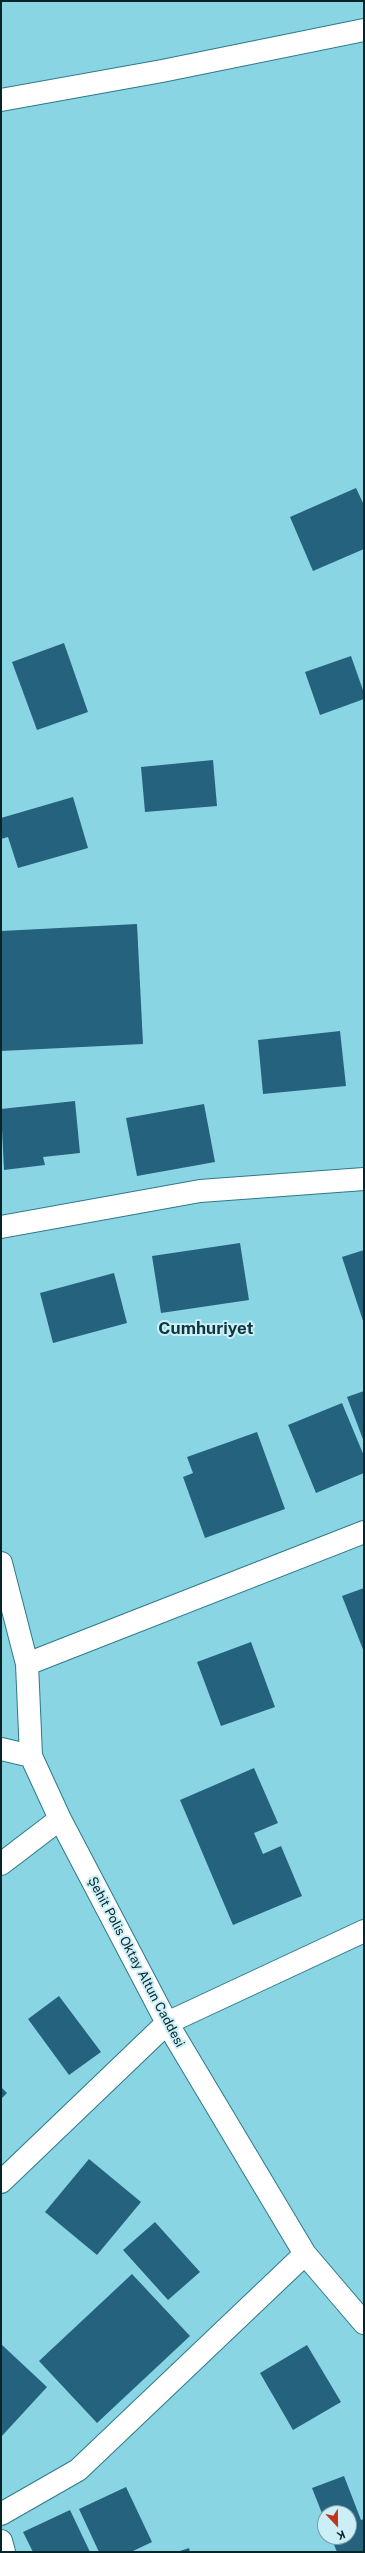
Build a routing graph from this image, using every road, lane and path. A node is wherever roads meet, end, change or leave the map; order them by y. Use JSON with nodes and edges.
{"nodes":[{"id":1,"x":364,"y":30,"type":"edge"},
{"id":2,"x":1,"y":100,"type":"edge"},
{"id":3,"x":364,"y":1179,"type":"edge"},
{"id":4,"x":1,"y":1228,"type":"edge"},
{"id":5,"x":364,"y":1532,"type":"edge"},
{"id":6,"x":1,"y":1563,"type":"edge"},
{"id":7,"x":27,"y":1664,"type":"junction"},
{"id":8,"x":1,"y":1749,"type":"edge"},
{"id":9,"x":31,"y":1756,"type":"junction"},
{"id":10,"x":60,"y":1819,"type":"junction"},
{"id":11,"x":1,"y":1864,"type":"edge"},
{"id":12,"x":364,"y":1931,"type":"edge"},
{"id":13,"x":167,"y":2023,"type":"junction"},
{"id":14,"x":1,"y":2182,"type":"edge"},
{"id":15,"x":305,"y":2254,"type":"junction"},
{"id":16,"x":364,"y":2323,"type":"edge"},
{"id":17,"x":1,"y":2514,"type":"edge"},
{"id":18,"x":1,"y":2541,"type":"edge"},
{"id":19,"x":4,"y":2552,"type":"edge"}],
"edges":[{"from":1,"to":2,"type":"street"},
{"from":3,"to":4,"type":"street"},
{"from":5,"to":7,"type":"street"},
{"from":6,"to":7,"type":"street","name":"Şehit Polis Oktay Altun Caddesi"},
{"from":7,"to":9,"type":"street","name":"Şehit Polis Oktay Altun Caddesi"},
{"from":8,"to":9,"type":"street"},
{"from":9,"to":10,"type":"street","name":"Şehit Polis Oktay Altun Caddesi"},
{"from":10,"to":11,"type":"street"},
{"from":10,"to":13,"type":"street","name":"Şehit Polis Oktay Altun Caddesi"},
{"from":12,"to":13,"type":"street"},
{"from":13,"to":14,"type":"street"},
{"from":13,"to":15,"type":"street","name":"Şehit Polis Oktay Altun Caddesi"},
{"from":15,"to":16,"type":"street","name":"Şehit Polis Oktay Altun Caddesi"},
{"from":15,"to":17,"type":"street"},
{"from":18,"to":19,"type":"street"}]}
